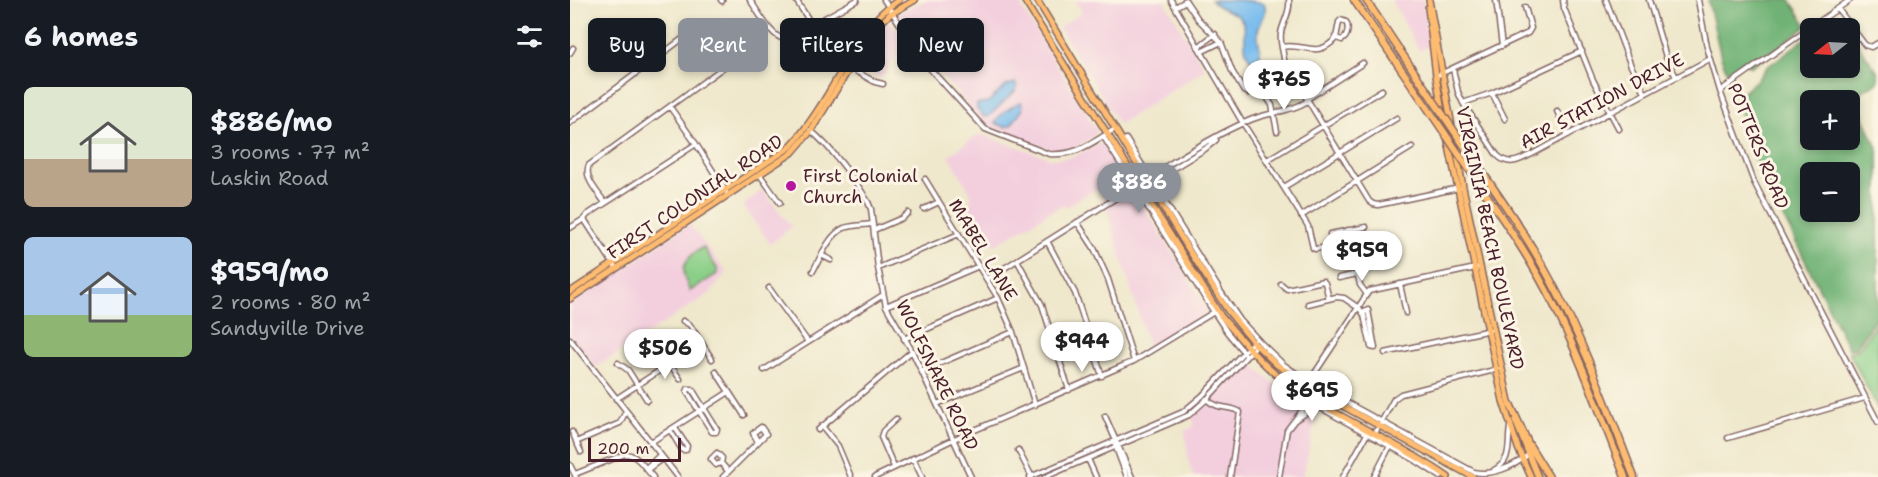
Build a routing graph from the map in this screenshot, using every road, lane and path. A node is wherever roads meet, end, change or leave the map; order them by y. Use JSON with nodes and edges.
{"nodes":[{"id":1,"x":750,"y":0,"type":"edge"},
{"id":2,"x":796,"y":0,"type":"edge"},
{"id":3,"x":840,"y":0,"type":"edge"},
{"id":4,"x":857,"y":0,"type":"edge"},
{"id":5,"x":884,"y":0,"type":"edge"},
{"id":6,"x":899,"y":0,"type":"edge"},
{"id":7,"x":915,"y":0,"type":"edge"},
{"id":8,"x":1024,"y":0,"type":"edge"},
{"id":9,"x":1037,"y":0,"type":"edge"},
{"id":10,"x":1171,"y":0,"type":"edge"},
{"id":11,"x":1289,"y":0,"type":"edge"},
{"id":12,"x":1354,"y":0,"type":"edge"},
{"id":13,"x":1368,"y":0,"type":"edge"},
{"id":14,"x":1428,"y":0,"type":"edge"},
{"id":15,"x":1496,"y":0,"type":"edge"},
{"id":16,"x":1563,"y":0,"type":"edge"},
{"id":17,"x":1606,"y":0,"type":"edge"},
{"id":18,"x":1649,"y":0,"type":"edge"},
{"id":19,"x":1698,"y":0,"type":"edge"},
{"id":20,"x":1850,"y":0,"type":"edge"},
{"id":21,"x":1185,"y":1,"type":"edge"},
{"id":22,"x":845,"y":7,"type":"junction"},
{"id":23,"x":888,"y":7,"type":"junction"},
{"id":24,"x":1175,"y":7,"type":"junction"},
{"id":25,"x":1525,"y":7,"type":"dead end"},
{"id":26,"x":1838,"y":9,"type":"junction"},
{"id":27,"x":892,"y":13,"type":"junction"},
{"id":28,"x":808,"y":18,"type":"edge"},
{"id":29,"x":825,"y":18,"type":"edge"},
{"id":30,"x":885,"y":20,"type":"edge"},
{"id":31,"x":1215,"y":34,"type":"junction"},
{"id":32,"x":1336,"y":38,"type":"junction"},
{"id":33,"x":780,"y":39,"type":"edge"},
{"id":34,"x":678,"y":42,"type":"edge"},
{"id":35,"x":1221,"y":42,"type":"junction"},
{"id":36,"x":1878,"y":43,"type":"edge"},
{"id":37,"x":1502,"y":46,"type":"junction"},
{"id":38,"x":1282,"y":47,"type":"junction"},
{"id":39,"x":573,"y":48,"type":"dead end"},
{"id":40,"x":1199,"y":49,"type":"junction"},
{"id":41,"x":1582,"y":51,"type":"junction"},
{"id":42,"x":570,"y":53,"type":"edge"},
{"id":43,"x":1710,"y":59,"type":"junction"},
{"id":44,"x":1363,"y":63,"type":"dead end"},
{"id":45,"x":1453,"y":69,"type":"junction"},
{"id":46,"x":717,"y":72,"type":"edge"},
{"id":47,"x":847,"y":72,"type":"edge"},
{"id":48,"x":858,"y":72,"type":"edge"},
{"id":49,"x":1439,"y":75,"type":"junction"},
{"id":50,"x":1676,"y":77,"type":"junction"},
{"id":51,"x":1298,"y":83,"type":"dead end"},
{"id":52,"x":883,"y":84,"type":"dead end"},
{"id":53,"x":1382,"y":90,"type":"dead end"},
{"id":54,"x":1720,"y":91,"type":"junction"},
{"id":55,"x":1492,"y":93,"type":"junction"},
{"id":56,"x":1645,"y":93,"type":"junction"},
{"id":57,"x":1268,"y":99,"type":"dead end"},
{"id":58,"x":1307,"y":99,"type":"junction"},
{"id":59,"x":1463,"y":103,"type":"junction"},
{"id":60,"x":670,"y":107,"type":"junction"},
{"id":61,"x":1557,"y":111,"type":"dead end"},
{"id":62,"x":1609,"y":113,"type":"junction"},
{"id":63,"x":1273,"y":114,"type":"junction"},
{"id":64,"x":1397,"y":118,"type":"dead end"},
{"id":65,"x":1505,"y":119,"type":"dead end"},
{"id":66,"x":570,"y":123,"type":"edge"},
{"id":67,"x":1244,"y":123,"type":"junction"},
{"id":68,"x":1324,"y":126,"type":"junction"},
{"id":69,"x":1114,"y":129,"type":"junction"},
{"id":70,"x":1619,"y":129,"type":"dead end"},
{"id":71,"x":809,"y":130,"type":"junction"},
{"id":72,"x":1277,"y":131,"type":"dead end"},
{"id":73,"x":1105,"y":134,"type":"junction"},
{"id":74,"x":1568,"y":135,"type":"junction"},
{"id":75,"x":696,"y":144,"type":"junction"},
{"id":76,"x":1412,"y":147,"type":"dead end"},
{"id":77,"x":1340,"y":153,"type":"junction"},
{"id":78,"x":1267,"y":160,"type":"junction"},
{"id":79,"x":760,"y":175,"type":"junction"},
{"id":80,"x":925,"y":179,"type":"dead end"},
{"id":81,"x":1149,"y":180,"type":"junction"},
{"id":82,"x":1358,"y":182,"type":"junction"},
{"id":83,"x":1138,"y":186,"type":"junction"},
{"id":84,"x":1284,"y":187,"type":"junction"},
{"id":85,"x":1461,"y":188,"type":"junction"},
{"id":86,"x":727,"y":193,"type":"junction"},
{"id":87,"x":939,"y":202,"type":"junction"},
{"id":88,"x":605,"y":203,"type":"junction"},
{"id":89,"x":780,"y":203,"type":"dead end"},
{"id":90,"x":924,"y":209,"type":"dead end"},
{"id":91,"x":908,"y":213,"type":"dead end"},
{"id":92,"x":1301,"y":216,"type":"junction"},
{"id":93,"x":585,"y":219,"type":"junction"},
{"id":94,"x":1077,"y":222,"type":"junction"},
{"id":95,"x":873,"y":224,"type":"junction"},
{"id":96,"x":571,"y":226,"type":"edge"},
{"id":97,"x":1366,"y":226,"type":"dead end"},
{"id":98,"x":1164,"y":229,"type":"junction"},
{"id":99,"x":874,"y":230,"type":"junction"},
{"id":100,"x":1348,"y":230,"type":"junction"},
{"id":101,"x":959,"y":234,"type":"junction"},
{"id":102,"x":1330,"y":234,"type":"dead end"},
{"id":103,"x":1047,"y":241,"type":"junction"},
{"id":104,"x":1376,"y":241,"type":"dead end"},
{"id":105,"x":1351,"y":246,"type":"junction"},
{"id":106,"x":1322,"y":248,"type":"dead end"},
{"id":107,"x":1333,"y":250,"type":"dead end"},
{"id":108,"x":823,"y":256,"type":"junction"},
{"id":109,"x":831,"y":260,"type":"dead end"},
{"id":110,"x":1017,"y":260,"type":"junction"},
{"id":111,"x":615,"y":266,"type":"junction"},
{"id":112,"x":979,"y":266,"type":"junction"},
{"id":113,"x":878,"y":268,"type":"junction"},
{"id":114,"x":1478,"y":268,"type":"junction"},
{"id":115,"x":813,"y":270,"type":"dead end"},
{"id":116,"x":1357,"y":274,"type":"junction"},
{"id":117,"x":1339,"y":278,"type":"dead end"},
{"id":118,"x":987,"y":279,"type":"junction"},
{"id":119,"x":1281,"y":284,"type":"dead end"},
{"id":120,"x":1400,"y":284,"type":"junction"},
{"id":121,"x":770,"y":288,"type":"dead end"},
{"id":122,"x":570,"y":292,"type":"edge"},
{"id":123,"x":1366,"y":293,"type":"junction"},
{"id":124,"x":883,"y":295,"type":"junction"},
{"id":125,"x":570,"y":298,"type":"edge"},
{"id":126,"x":998,"y":298,"type":"junction"},
{"id":127,"x":1329,"y":299,"type":"junction"},
{"id":128,"x":1308,"y":304,"type":"dead end"},
{"id":129,"x":886,"y":306,"type":"junction"},
{"id":130,"x":1357,"y":307,"type":"junction"},
{"id":131,"x":1214,"y":312,"type":"junction"},
{"id":132,"x":1363,"y":313,"type":"junction"},
{"id":133,"x":1407,"y":314,"type":"dead end"},
{"id":134,"x":683,"y":321,"type":"dead end"},
{"id":135,"x":1491,"y":330,"type":"junction"},
{"id":136,"x":1013,"y":332,"type":"junction"},
{"id":137,"x":570,"y":339,"type":"edge"},
{"id":138,"x":904,"y":339,"type":"junction"},
{"id":139,"x":650,"y":342,"type":"dead end"},
{"id":140,"x":808,"y":342,"type":"junction"},
{"id":141,"x":1256,"y":342,"type":"junction"},
{"id":142,"x":702,"y":343,"type":"junction"},
{"id":143,"x":912,"y":351,"type":"junction"},
{"id":144,"x":1247,"y":351,"type":"junction"},
{"id":145,"x":1385,"y":353,"type":"dead end"},
{"id":146,"x":712,"y":358,"type":"dead end"},
{"id":147,"x":1134,"y":361,"type":"junction"},
{"id":148,"x":618,"y":363,"type":"dead end"},
{"id":149,"x":670,"y":364,"type":"junction"},
{"id":150,"x":1024,"y":368,"type":"junction"},
{"id":151,"x":1499,"y":369,"type":"junction"},
{"id":152,"x":764,"y":370,"type":"dead end"},
{"id":153,"x":922,"y":371,"type":"junction"},
{"id":154,"x":716,"y":372,"type":"dead end"},
{"id":155,"x":1102,"y":376,"type":"junction"},
{"id":156,"x":680,"y":379,"type":"dead end"},
{"id":157,"x":1309,"y":382,"type":"junction"},
{"id":158,"x":637,"y":385,"type":"junction"},
{"id":159,"x":1069,"y":390,"type":"junction"},
{"id":160,"x":1315,"y":391,"type":"junction"},
{"id":161,"x":729,"y":392,"type":"junction"},
{"id":162,"x":1204,"y":398,"type":"junction"},
{"id":163,"x":1865,"y":398,"type":"junction"},
{"id":164,"x":616,"y":399,"type":"junction"},
{"id":165,"x":647,"y":400,"type":"dead end"},
{"id":166,"x":1311,"y":401,"type":"junction"},
{"id":167,"x":937,"y":404,"type":"junction"},
{"id":168,"x":1510,"y":404,"type":"junction"},
{"id":169,"x":1035,"y":405,"type":"junction"},
{"id":170,"x":704,"y":408,"type":"junction"},
{"id":171,"x":626,"y":411,"type":"junction"},
{"id":172,"x":699,"y":411,"type":"junction"},
{"id":173,"x":744,"y":414,"type":"dead end"},
{"id":174,"x":1105,"y":416,"type":"dead end"},
{"id":175,"x":896,"y":419,"type":"dead end"},
{"id":176,"x":1878,"y":422,"type":"edge"},
{"id":177,"x":1380,"y":424,"type":"junction"},
{"id":178,"x":822,"y":426,"type":"junction"},
{"id":179,"x":1510,"y":426,"type":"junction"},
{"id":180,"x":672,"y":429,"type":"junction"},
{"id":181,"x":818,"y":430,"type":"dead end"},
{"id":182,"x":572,"y":432,"type":"dead end"},
{"id":183,"x":1367,"y":434,"type":"junction"},
{"id":184,"x":1374,"y":435,"type":"junction"},
{"id":185,"x":1728,"y":438,"type":"dead end"},
{"id":186,"x":954,"y":440,"type":"junction"},
{"id":187,"x":1115,"y":441,"type":"junction"},
{"id":188,"x":576,"y":442,"type":"junction"},
{"id":189,"x":651,"y":442,"type":"junction"},
{"id":190,"x":758,"y":442,"type":"dead end"},
{"id":191,"x":1117,"y":446,"type":"junction"},
{"id":192,"x":1390,"y":446,"type":"junction"},
{"id":193,"x":1018,"y":450,"type":"dead end"},
{"id":194,"x":581,"y":453,"type":"dead end"},
{"id":195,"x":661,"y":457,"type":"junction"},
{"id":196,"x":1525,"y":457,"type":"junction"},
{"id":197,"x":913,"y":458,"type":"junction"},
{"id":198,"x":1088,"y":459,"type":"junction"},
{"id":199,"x":721,"y":463,"type":"dead end"},
{"id":200,"x":1070,"y":463,"type":"junction"},
{"id":201,"x":570,"y":465,"type":"edge"},
{"id":202,"x":894,"y":467,"type":"junction"},
{"id":203,"x":646,"y":469,"type":"junction"},
{"id":204,"x":728,"y":471,"type":"junction"},
{"id":205,"x":1488,"y":473,"type":"junction"},
{"id":206,"x":576,"y":476,"type":"edge"},
{"id":207,"x":653,"y":477,"type":"edge"},
{"id":208,"x":678,"y":477,"type":"edge"},
{"id":209,"x":723,"y":477,"type":"edge"},
{"id":210,"x":851,"y":477,"type":"edge"},
{"id":211,"x":875,"y":477,"type":"edge"},
{"id":212,"x":922,"y":477,"type":"edge"},
{"id":213,"x":971,"y":477,"type":"edge"},
{"id":214,"x":1031,"y":477,"type":"edge"},
{"id":215,"x":1045,"y":477,"type":"edge"},
{"id":216,"x":1096,"y":477,"type":"edge"},
{"id":217,"x":1127,"y":477,"type":"edge"},
{"id":218,"x":1132,"y":477,"type":"edge"},
{"id":219,"x":1230,"y":477,"type":"edge"},
{"id":220,"x":1279,"y":477,"type":"edge"},
{"id":221,"x":1343,"y":477,"type":"edge"},
{"id":222,"x":1374,"y":477,"type":"edge"},
{"id":223,"x":1441,"y":477,"type":"edge"},
{"id":224,"x":1448,"y":477,"type":"edge"},
{"id":225,"x":1473,"y":477,"type":"edge"},
{"id":226,"x":1531,"y":477,"type":"edge"},
{"id":227,"x":1538,"y":477,"type":"edge"},
{"id":228,"x":1549,"y":477,"type":"edge"},
{"id":229,"x":1625,"y":477,"type":"edge"},
{"id":230,"x":1634,"y":477,"type":"edge"}],
"edges":[{"from":1,"to":33,"type":"street"},
{"from":2,"to":28,"type":"street"},
{"from":3,"to":22,"type":"street"},
{"from":4,"to":22,"type":"street"},
{"from":5,"to":23,"type":"street"},
{"from":6,"to":23,"type":"main road","name":"FIRST COLONIAL ROAD"},
{"from":7,"to":27,"type":"main road","name":"FIRST COLONIAL ROAD"},
{"from":8,"to":73,"type":"main road"},
{"from":9,"to":69,"type":"main road"},
{"from":10,"to":24,"type":"street"},
{"from":11,"to":38,"type":"street"},
{"from":12,"to":229,"type":"highway","bridge":true},
{"from":13,"to":230,"type":"highway","bridge":true},
{"from":14,"to":49,"type":"main road","name":"VIRGINIA BEACH BOULEVARD"},
{"from":15,"to":37,"type":"street"},
{"from":16,"to":41,"type":"street"},
{"from":17,"to":56,"type":"street"},
{"from":18,"to":50,"type":"street"},
{"from":19,"to":43,"type":"street","name":"POTTERS ROAD"},
{"from":20,"to":26,"type":"street"},
{"from":21,"to":24,"type":"street"},
{"from":21,"to":31,"type":"street"},
{"from":22,"to":29,"type":"street"},
{"from":23,"to":27,"type":"street"},
{"from":23,"to":71,"type":"main road","name":"FIRST COLONIAL ROAD"},
{"from":24,"to":40,"type":"street"},
{"from":25,"to":37,"type":"street"},
{"from":26,"to":36,"type":"street"},
{"from":26,"to":54,"type":"street"},
{"from":27,"to":30,"type":"main road","name":"FIRST COLONIAL ROAD"},
{"from":27,"to":73,"type":"street"},
{"from":31,"to":35,"type":"street"},
{"from":31,"to":40,"type":"street"},
{"from":32,"to":32,"type":"street"},
{"from":32,"to":38,"type":"street"},
{"from":34,"to":66,"type":"street"},
{"from":35,"to":38,"type":"street"},
{"from":35,"to":40,"type":"street"},
{"from":37,"to":45,"type":"street"},
{"from":39,"to":42,"type":"street"},
{"from":40,"to":67,"type":"street"},
{"from":41,"to":55,"type":"street"},
{"from":41,"to":62,"type":"street"},
{"from":43,"to":50,"type":"street","name":"AIR STATION DRIVE"},
{"from":43,"to":54,"type":"street","name":"POTTERS ROAD"},
{"from":44,"to":58,"type":"street"},
{"from":45,"to":49,"type":"street"},
{"from":45,"to":59,"type":"street","name":"AIR STATION DRIVE"},
{"from":46,"to":60,"type":"street"},
{"from":47,"to":71,"type":"main road","name":"FIRST COLONIAL ROAD"},
{"from":48,"to":52,"type":"street"},
{"from":49,"to":85,"type":"main road","name":"VIRGINIA BEACH BOULEVARD"},
{"from":50,"to":56,"type":"street","name":"AIR STATION DRIVE"},
{"from":51,"to":58,"type":"street"},
{"from":53,"to":68,"type":"street"},
{"from":54,"to":163,"type":"street","name":"POTTERS ROAD"},
{"from":55,"to":59,"type":"street"},
{"from":55,"to":65,"type":"street"},
{"from":56,"to":62,"type":"street","name":"AIR STATION DRIVE"},
{"from":57,"to":63,"type":"street"},
{"from":58,"to":63,"type":"street"},
{"from":58,"to":68,"type":"street"},
{"from":59,"to":74,"type":"street","name":"AIR STATION DRIVE"},
{"from":60,"to":75,"type":"street"},
{"from":60,"to":88,"type":"street"},
{"from":61,"to":74,"type":"street"},
{"from":62,"to":70,"type":"street"},
{"from":62,"to":74,"type":"street","name":"AIR STATION DRIVE"},
{"from":63,"to":67,"type":"street"},
{"from":63,"to":72,"type":"street"},
{"from":64,"to":77,"type":"street"},
{"from":67,"to":78,"type":"street"},
{"from":67,"to":81,"type":"street"},
{"from":68,"to":77,"type":"street"},
{"from":68,"to":78,"type":"street"},
{"from":69,"to":73,"type":"street"},
{"from":69,"to":81,"type":"main road"},
{"from":71,"to":79,"type":"main road","name":"FIRST COLONIAL ROAD"},
{"from":71,"to":86,"type":"main road","name":"FIRST COLONIAL ROAD"},
{"from":71,"to":95,"type":"street","name":"WOLFSNARE ROAD"},
{"from":73,"to":83,"type":"main road"},
{"from":75,"to":86,"type":"street"},
{"from":75,"to":88,"type":"street"},
{"from":76,"to":82,"type":"street"},
{"from":77,"to":82,"type":"street"},
{"from":77,"to":84,"type":"street"},
{"from":78,"to":84,"type":"street"},
{"from":79,"to":86,"type":"main road","name":"FIRST COLONIAL ROAD"},
{"from":79,"to":89,"type":"street"},
{"from":80,"to":87,"type":"street","name":"MABEL LANE"},
{"from":81,"to":83,"type":"street"},
{"from":81,"to":141,"type":"main road"},
{"from":82,"to":85,"type":"street"},
{"from":82,"to":92,"type":"street"},
{"from":83,"to":94,"type":"street"},
{"from":83,"to":98,"type":"main road"},
{"from":84,"to":92,"type":"street"},
{"from":85,"to":114,"type":"main road","name":"VIRGINIA BEACH BOULEVARD"},
{"from":86,"to":111,"type":"main road","name":"FIRST COLONIAL ROAD"},
{"from":87,"to":90,"type":"street"},
{"from":87,"to":101,"type":"street","name":"MABEL LANE"},
{"from":88,"to":93,"type":"street"},
{"from":91,"to":99,"type":"street"},
{"from":92,"to":106,"type":"street"},
{"from":93,"to":96,"type":"street"},
{"from":93,"to":111,"type":"street"},
{"from":94,"to":103,"type":"street"},
{"from":94,"to":147,"type":"street"},
{"from":95,"to":99,"type":"street","name":"WOLFSNARE ROAD"},
{"from":95,"to":108,"type":"street"},
{"from":97,"to":100,"type":"street"},
{"from":98,"to":131,"type":"street"},
{"from":98,"to":144,"type":"main road"},
{"from":99,"to":113,"type":"street","name":"WOLFSNARE ROAD"},
{"from":100,"to":102,"type":"street"},
{"from":100,"to":105,"type":"street"},
{"from":101,"to":112,"type":"street","name":"MABEL LANE"},
{"from":101,"to":113,"type":"street"},
{"from":103,"to":110,"type":"street"},
{"from":103,"to":155,"type":"street"},
{"from":104,"to":105,"type":"street"},
{"from":105,"to":107,"type":"street"},
{"from":105,"to":116,"type":"street"},
{"from":108,"to":109,"type":"street"},
{"from":108,"to":115,"type":"street"},
{"from":110,"to":118,"type":"street"},
{"from":110,"to":159,"type":"street"},
{"from":111,"to":122,"type":"main road","name":"FIRST COLONIAL ROAD"},
{"from":111,"to":125,"type":"main road","name":"FIRST COLONIAL ROAD"},
{"from":112,"to":118,"type":"street","name":"MABEL LANE"},
{"from":112,"to":129,"type":"street"},
{"from":113,"to":124,"type":"street","name":"WOLFSNARE ROAD"},
{"from":114,"to":120,"type":"street"},
{"from":114,"to":135,"type":"main road","name":"VIRGINIA BEACH BOULEVARD"},
{"from":116,"to":117,"type":"street"},
{"from":116,"to":123,"type":"street"},
{"from":118,"to":126,"type":"street","name":"MABEL LANE"},
{"from":119,"to":127,"type":"street"},
{"from":120,"to":123,"type":"street"},
{"from":120,"to":133,"type":"street"},
{"from":121,"to":140,"type":"street"},
{"from":123,"to":130,"type":"street"},
{"from":124,"to":129,"type":"street","name":"WOLFSNARE ROAD"},
{"from":124,"to":140,"type":"street"},
{"from":126,"to":136,"type":"street","name":"MABEL LANE"},
{"from":126,"to":138,"type":"street"},
{"from":127,"to":128,"type":"street"},
{"from":127,"to":130,"type":"street"},
{"from":129,"to":138,"type":"street","name":"WOLFSNARE ROAD"},
{"from":130,"to":132,"type":"street"},
{"from":130,"to":157,"type":"street"},
{"from":131,"to":144,"type":"street"},
{"from":131,"to":147,"type":"street"},
{"from":132,"to":132,"type":"street"},
{"from":134,"to":142,"type":"street"},
{"from":135,"to":145,"type":"street"},
{"from":135,"to":151,"type":"main road","name":"VIRGINIA BEACH BOULEVARD"},
{"from":136,"to":150,"type":"street","name":"MABEL LANE"},
{"from":136,"to":153,"type":"street"},
{"from":137,"to":164,"type":"street"},
{"from":138,"to":143,"type":"street","name":"WOLFSNARE ROAD"},
{"from":139,"to":149,"type":"street"},
{"from":140,"to":152,"type":"street"},
{"from":141,"to":144,"type":"street"},
{"from":141,"to":157,"type":"street"},
{"from":141,"to":160,"type":"main road"},
{"from":142,"to":146,"type":"street"},
{"from":142,"to":149,"type":"street"},
{"from":143,"to":153,"type":"street","name":"WOLFSNARE ROAD"},
{"from":143,"to":178,"type":"street"},
{"from":144,"to":162,"type":"street"},
{"from":144,"to":166,"type":"main road"},
{"from":147,"to":155,"type":"street"},
{"from":148,"to":158,"type":"street"},
{"from":149,"to":156,"type":"street"},
{"from":149,"to":158,"type":"street"},
{"from":150,"to":167,"type":"street"},
{"from":150,"to":169,"type":"street","name":"MABEL LANE"},
{"from":151,"to":168,"type":"main road","name":"VIRGINIA BEACH BOULEVARD"},
{"from":151,"to":177,"type":"street"},
{"from":151,"to":179,"type":"main road","name":"VIRGINIA BEACH BOULEVARD"},
{"from":153,"to":167,"type":"street","name":"WOLFSNARE ROAD"},
{"from":154,"to":161,"type":"street"},
{"from":155,"to":159,"type":"street"},
{"from":157,"to":177,"type":"street"},
{"from":158,"to":164,"type":"street"},
{"from":158,"to":165,"type":"street"},
{"from":159,"to":169,"type":"street"},
{"from":160,"to":166,"type":"street"},
{"from":160,"to":177,"type":"main road"},
{"from":161,"to":170,"type":"street"},
{"from":161,"to":173,"type":"street"},
{"from":162,"to":187,"type":"street"},
{"from":162,"to":191,"type":"street"},
{"from":162,"to":219,"type":"street"},
{"from":163,"to":176,"type":"street","name":"POTTERS ROAD"},
{"from":163,"to":185,"type":"street"},
{"from":164,"to":171,"type":"street"},
{"from":166,"to":183,"type":"street"},
{"from":166,"to":184,"type":"main road"},
{"from":166,"to":220,"type":"street"},
{"from":167,"to":186,"type":"street","name":"WOLFSNARE ROAD"},
{"from":168,"to":196,"type":"main road","name":"VIRGINIA BEACH BOULEVARD"},
{"from":168,"to":228,"type":"highway"},
{"from":169,"to":186,"type":"street"},
{"from":170,"to":172,"type":"street"},
{"from":170,"to":172,"type":"street"},
{"from":170,"to":172,"type":"street"},
{"from":171,"to":188,"type":"street"},
{"from":171,"to":189,"type":"street"},
{"from":172,"to":180,"type":"street"},
{"from":174,"to":187,"type":"street"},
{"from":175,"to":202,"type":"street"},
{"from":177,"to":184,"type":"street"},
{"from":177,"to":205,"type":"street"},
{"from":177,"to":225,"type":"main road"},
{"from":178,"to":181,"type":"street"},
{"from":178,"to":210,"type":"street"},
{"from":179,"to":196,"type":"main road","name":"VIRGINIA BEACH BOULEVARD"},
{"from":179,"to":205,"type":"street"},
{"from":180,"to":180,"type":"street"},
{"from":180,"to":189,"type":"street"},
{"from":182,"to":188,"type":"street"},
{"from":183,"to":184,"type":"street"},
{"from":183,"to":221,"type":"street"},
{"from":184,"to":192,"type":"street"},
{"from":184,"to":224,"type":"main road"},
{"from":186,"to":197,"type":"street"},
{"from":186,"to":213,"type":"street","name":"WOLFSNARE ROAD"},
{"from":187,"to":191,"type":"street"},
{"from":187,"to":200,"type":"street"},
{"from":188,"to":194,"type":"street"},
{"from":189,"to":195,"type":"street"},
{"from":190,"to":204,"type":"street"},
{"from":191,"to":198,"type":"street"},
{"from":191,"to":217,"type":"street"},
{"from":191,"to":218,"type":"street"},
{"from":192,"to":222,"type":"street"},
{"from":192,"to":223,"type":"street"},
{"from":193,"to":214,"type":"street"},
{"from":195,"to":203,"type":"street"},
{"from":195,"to":208,"type":"street"},
{"from":196,"to":205,"type":"street"},
{"from":196,"to":226,"type":"main road","name":"VIRGINIA BEACH BOULEVARD"},
{"from":196,"to":227,"type":"main road","name":"VIRGINIA BEACH BOULEVARD"},
{"from":197,"to":202,"type":"street"},
{"from":197,"to":212,"type":"street"},
{"from":198,"to":200,"type":"street"},
{"from":198,"to":216,"type":"street"},
{"from":199,"to":204,"type":"street"},
{"from":200,"to":214,"type":"street"},
{"from":200,"to":215,"type":"street"},
{"from":201,"to":206,"type":"street"},
{"from":202,"to":211,"type":"street"},
{"from":203,"to":206,"type":"street"},
{"from":203,"to":207,"type":"street"},
{"from":204,"to":209,"type":"street"}]}
